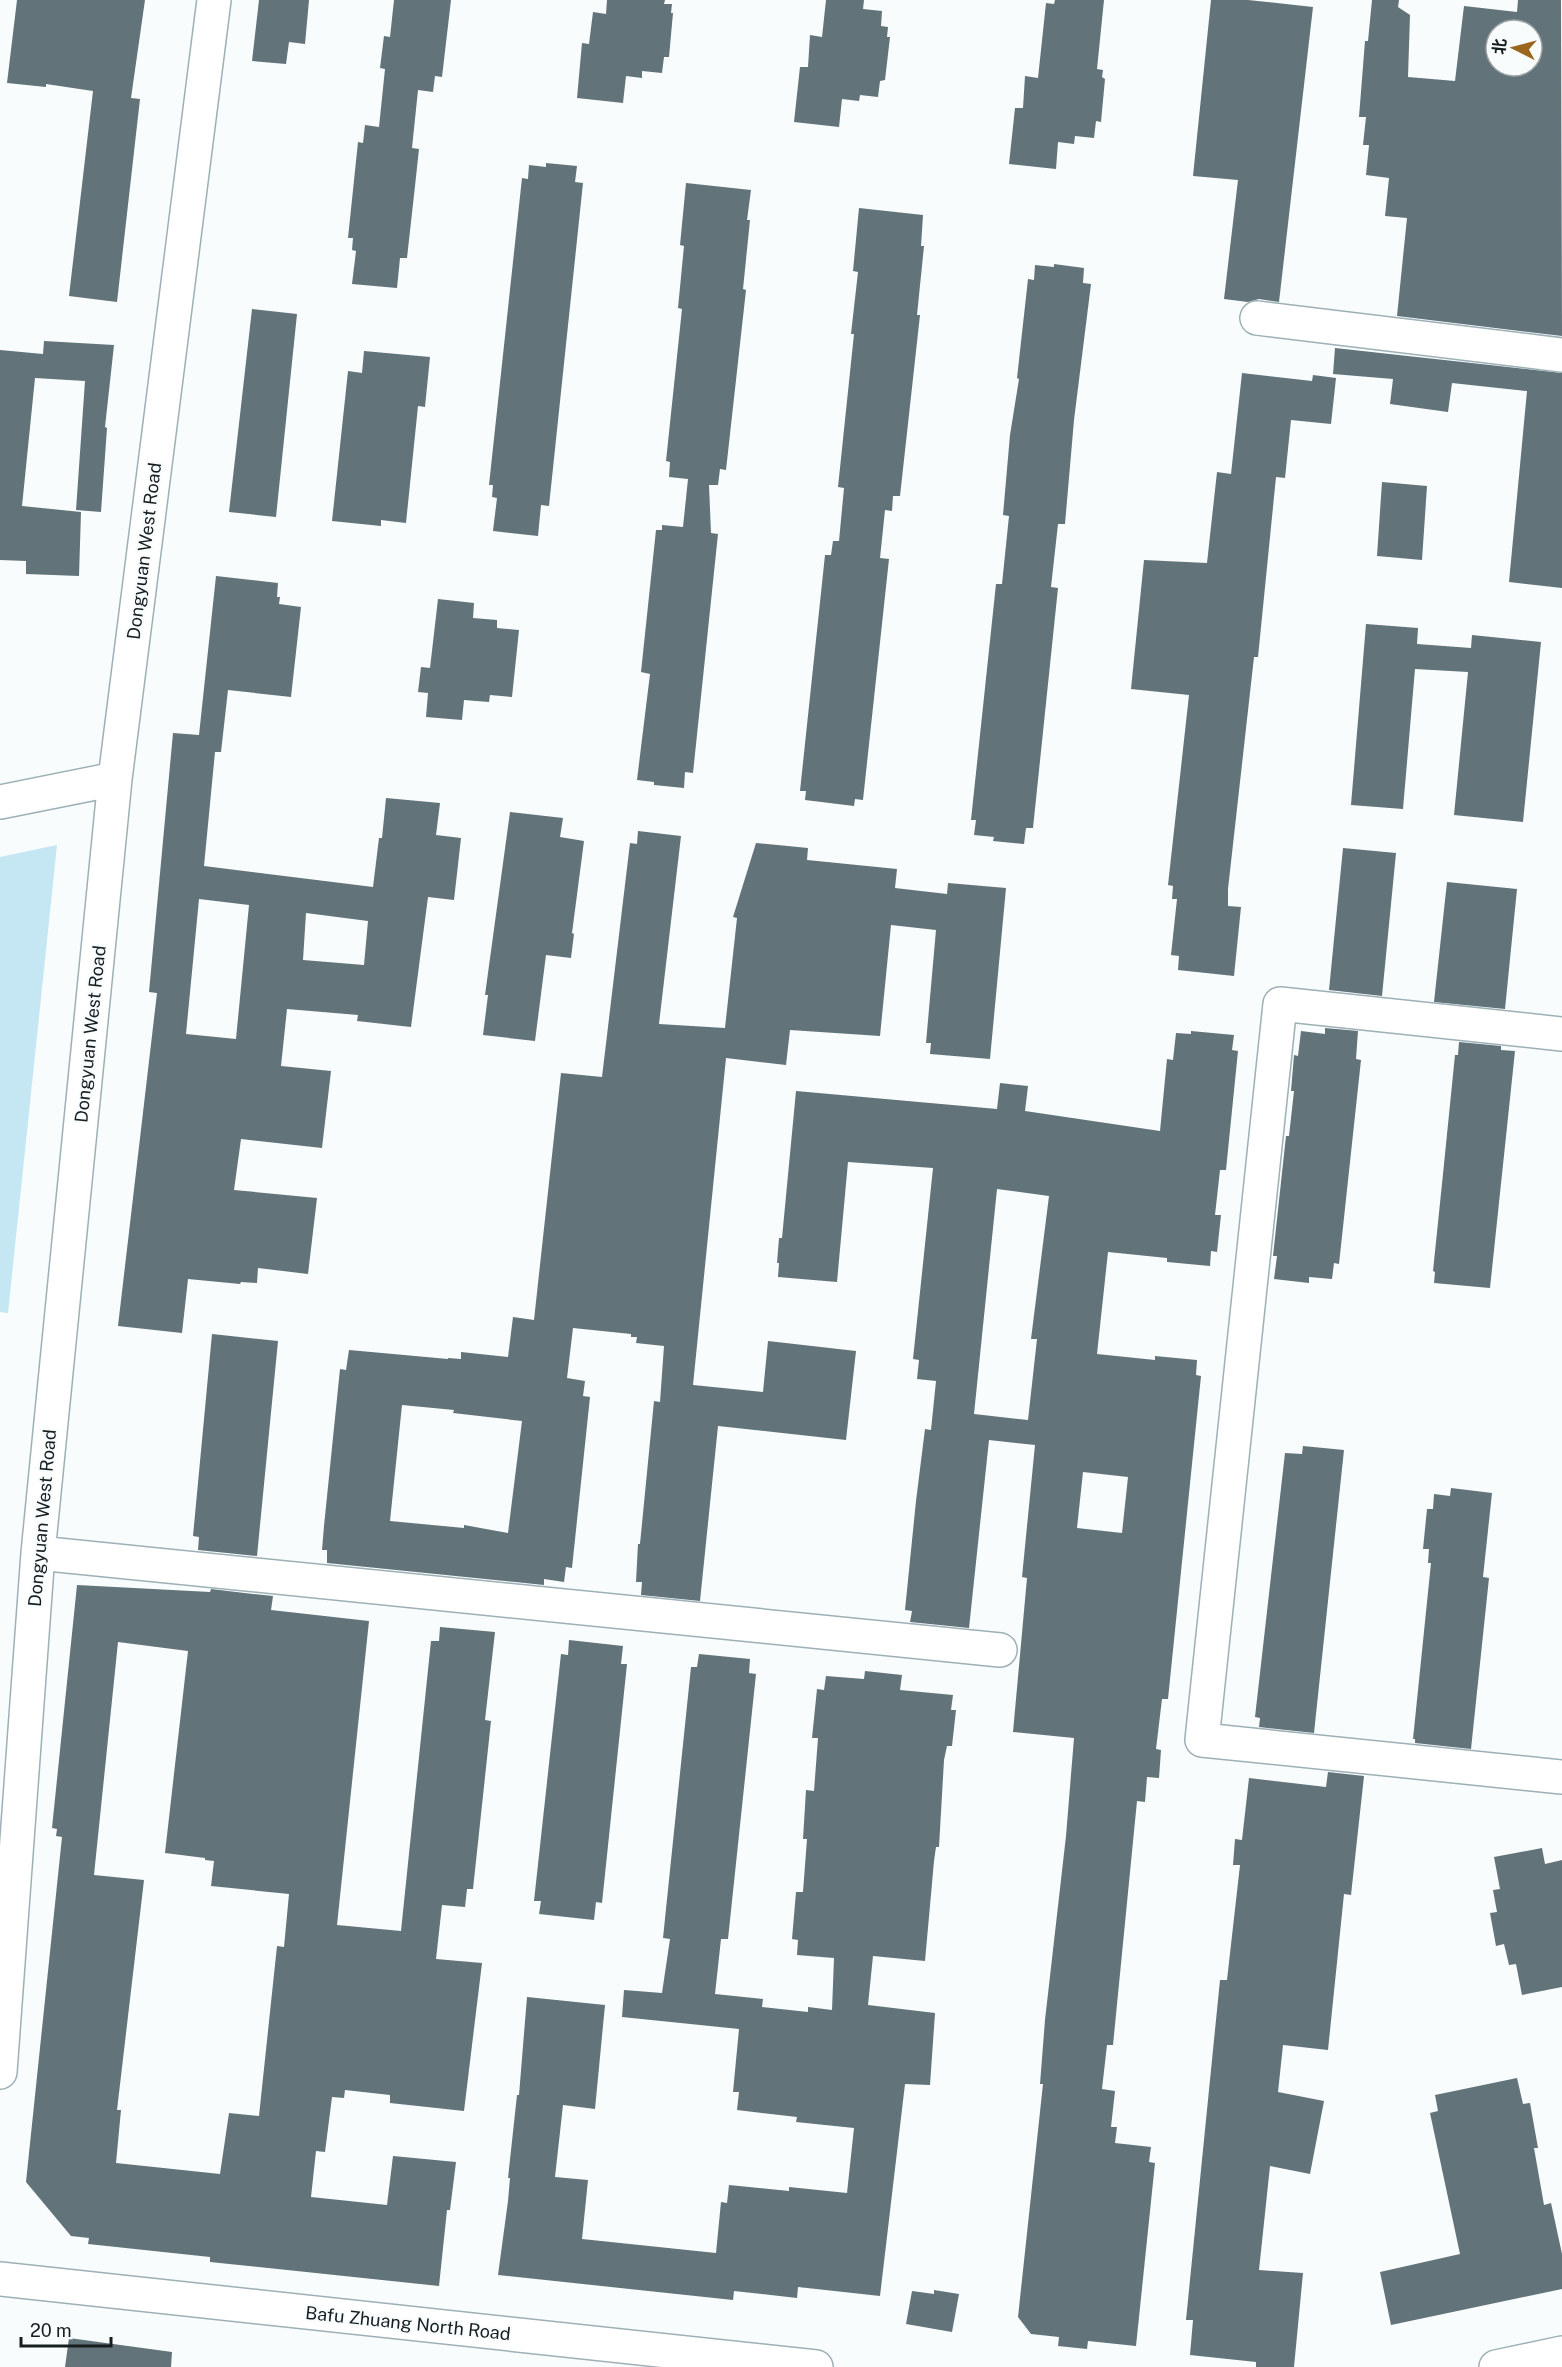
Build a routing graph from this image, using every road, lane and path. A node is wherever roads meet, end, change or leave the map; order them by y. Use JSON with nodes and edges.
{"nodes":[{"id":1,"x":214,"y":0,"type":"edge"},
{"id":2,"x":1257,"y":318,"type":"dead end"},
{"id":3,"x":1562,"y":355,"type":"edge"},
{"id":4,"x":116,"y":778,"type":"junction"},
{"id":5,"x":0,"y":802,"type":"edge"},
{"id":6,"x":1562,"y":1034,"type":"edge"},
{"id":7,"x":38,"y":1553,"type":"junction"},
{"id":8,"x":1000,"y":1650,"type":"dead end"},
{"id":9,"x":1562,"y":1777,"type":"edge"},
{"id":10,"x":1,"y":2061,"type":"edge"},
{"id":11,"x":0,"y":2279,"type":"edge"},
{"id":12,"x":1562,"y":2353,"type":"edge"},
{"id":13,"x":816,"y":2367,"type":"edge"},
{"id":14,"x":1496,"y":2367,"type":"edge"}],
"edges":[{"from":1,"to":4,"type":"street","name":"Dongyuan West Road"},
{"from":2,"to":3,"type":"street"},
{"from":4,"to":5,"type":"street"},
{"from":4,"to":7,"type":"street","name":"Dongyuan West Road"},
{"from":6,"to":9,"type":"street"},
{"from":7,"to":8,"type":"street"},
{"from":7,"to":10,"type":"street","name":"Dongyuan West Road"},
{"from":11,"to":13,"type":"street","name":"Bafu Zhuang North Road"},
{"from":12,"to":14,"type":"street"}]}
